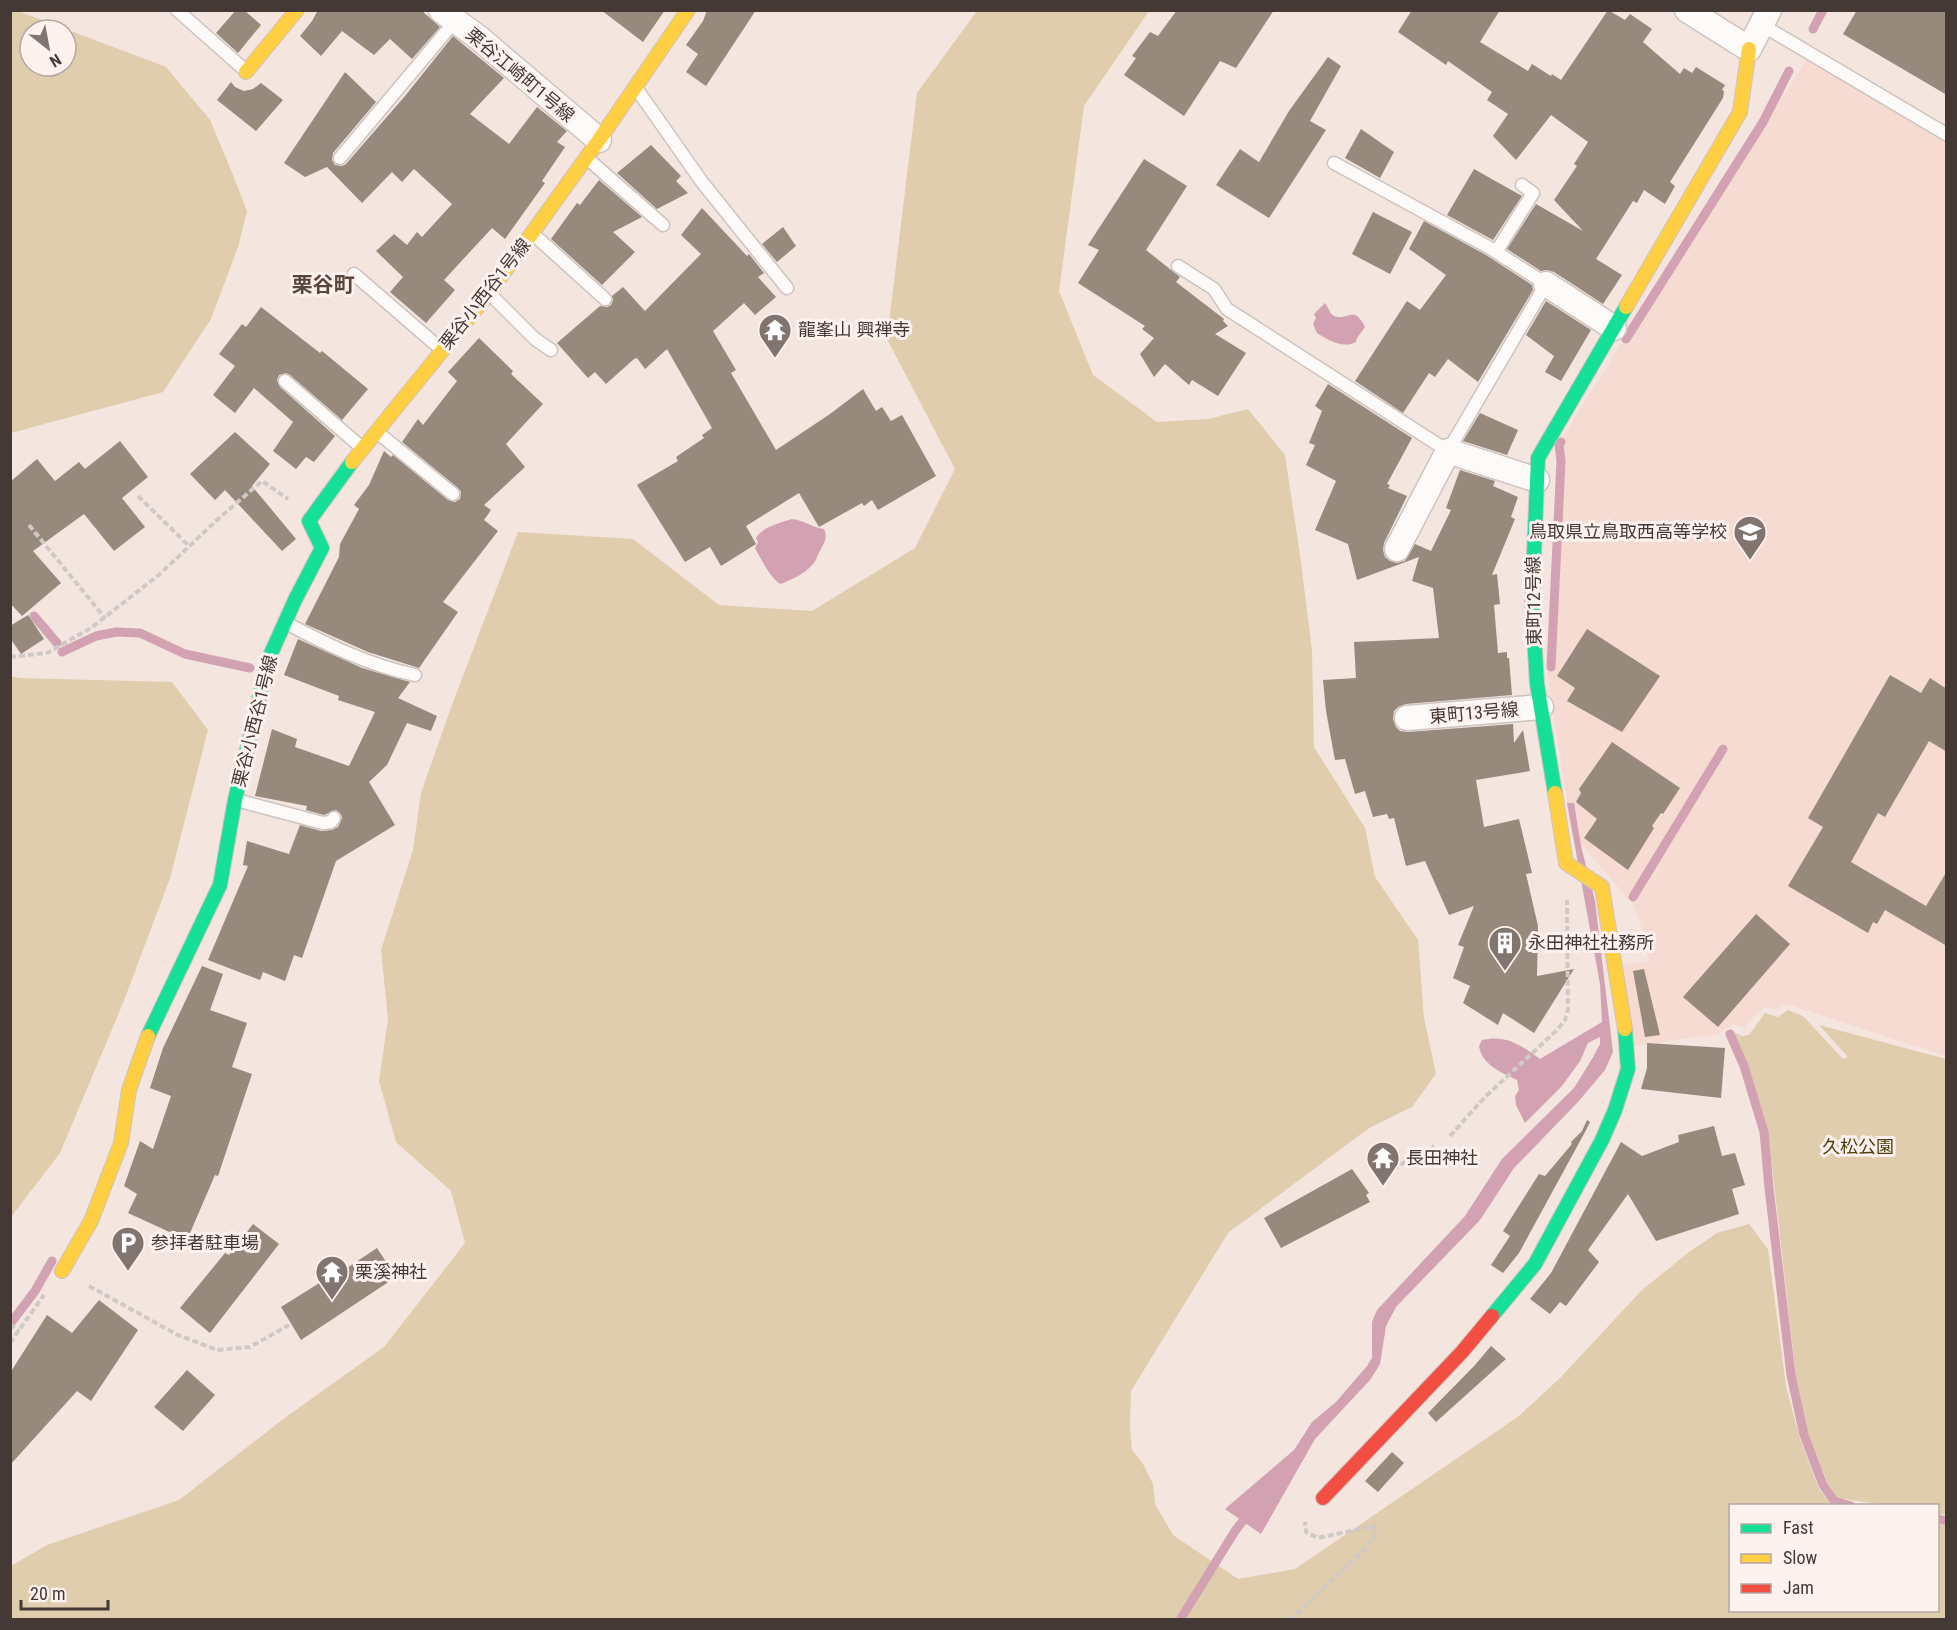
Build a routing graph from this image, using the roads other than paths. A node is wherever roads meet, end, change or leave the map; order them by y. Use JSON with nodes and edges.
{"nodes":[{"id":1,"x":177,"y":10,"type":"edge"},
{"id":2,"x":297,"y":10,"type":"edge"},
{"id":3,"x":688,"y":10,"type":"edge"},
{"id":4,"x":1687,"y":10,"type":"edge"},
{"id":5,"x":448,"y":16,"type":"edge"},
{"id":6,"x":1765,"y":18,"type":"edge"},
{"id":7,"x":1749,"y":49,"type":"junction"},
{"id":8,"x":246,"y":72,"type":"joint"},
{"id":9,"x":635,"y":87,"type":"junction"},
{"id":10,"x":1947,"y":134,"type":"edge"},
{"id":11,"x":593,"y":149,"type":"junction"},
{"id":12,"x":340,"y":159,"type":"dead end"},
{"id":13,"x":1334,"y":163,"type":"dead end"},
{"id":14,"x":1522,"y":185,"type":"dead end"},
{"id":15,"x":663,"y":225,"type":"dead end"},
{"id":16,"x":532,"y":233,"type":"junction"},
{"id":17,"x":1496,"y":252,"type":"junction"},
{"id":18,"x":1178,"y":266,"type":"dead end"},
{"id":19,"x":354,"y":274,"type":"dead end"},
{"id":20,"x":1546,"y":284,"type":"junction"},
{"id":21,"x":787,"y":288,"type":"dead end"},
{"id":22,"x":489,"y":293,"type":"junction"},
{"id":23,"x":605,"y":298,"type":"dead end"},
{"id":24,"x":1614,"y":328,"type":"junction"},
{"id":25,"x":442,"y":350,"type":"junction"},
{"id":26,"x":551,"y":350,"type":"dead end"},
{"id":27,"x":285,"y":381,"type":"dead end"},
{"id":28,"x":376,"y":431,"type":"junction"},
{"id":29,"x":362,"y":448,"type":"junction"},
{"id":30,"x":1448,"y":451,"type":"junction"},
{"id":31,"x":1537,"y":480,"type":"junction"},
{"id":32,"x":453,"y":494,"type":"dead end"},
{"id":33,"x":1397,"y":549,"type":"dead end"},
{"id":34,"x":285,"y":622,"type":"junction"},
{"id":35,"x":415,"y":675,"type":"dead end"},
{"id":36,"x":1541,"y":707,"type":"junction"},
{"id":37,"x":1407,"y":718,"type":"dead end"},
{"id":38,"x":235,"y":800,"type":"junction"},
{"id":39,"x":334,"y":818,"type":"dead end"},
{"id":40,"x":62,"y":1271,"type":"road end"},
{"id":41,"x":1323,"y":1498,"type":"road end"}],
"edges":[{"from":1,"to":8,"type":"lane"},
{"from":2,"to":8,"type":"street"},
{"from":3,"to":9,"type":"street","name":"栗谷小西谷1号線"},
{"from":4,"to":7,"type":"street"},
{"from":5,"to":11,"type":"street","name":"栗谷江崎町1号線"},
{"from":5,"to":12,"type":"lane"},
{"from":6,"to":7,"type":"street"},
{"from":6,"to":10,"type":"lane"},
{"from":7,"to":24,"type":"street","name":"東町12号線"},
{"from":9,"to":11,"type":"street","name":"栗谷小西谷1号線"},
{"from":9,"to":21,"type":"lane"},
{"from":11,"to":15,"type":"lane"},
{"from":11,"to":16,"type":"street","name":"栗谷小西谷1号線"},
{"from":13,"to":17,"type":"lane"},
{"from":14,"to":17,"type":"lane"},
{"from":16,"to":22,"type":"street","name":"栗谷小西谷1号線"},
{"from":16,"to":23,"type":"lane"},
{"from":17,"to":20,"type":"lane"},
{"from":18,"to":30,"type":"lane"},
{"from":19,"to":25,"type":"lane"},
{"from":20,"to":24,"type":"street"},
{"from":20,"to":30,"type":"lane"},
{"from":22,"to":25,"type":"street","name":"栗谷小西谷1号線"},
{"from":22,"to":26,"type":"lane"},
{"from":24,"to":31,"type":"street","name":"東町12号線"},
{"from":25,"to":28,"type":"street","name":"栗谷小西谷1号線"},
{"from":27,"to":29,"type":"lane"},
{"from":28,"to":29,"type":"street","name":"栗谷小西谷1号線"},
{"from":28,"to":32,"type":"lane"},
{"from":29,"to":34,"type":"street","name":"栗谷小西谷1号線"},
{"from":30,"to":31,"type":"street"},
{"from":30,"to":33,"type":"street"},
{"from":31,"to":36,"type":"street","name":"東町12号線"},
{"from":34,"to":35,"type":"lane"},
{"from":34,"to":38,"type":"street","name":"栗谷小西谷1号線"},
{"from":36,"to":37,"type":"street","name":"東町13号線"},
{"from":36,"to":41,"type":"street","name":"東町12号線"},
{"from":38,"to":39,"type":"lane"},
{"from":38,"to":40,"type":"street","name":"栗谷小西谷1号線"}]}
